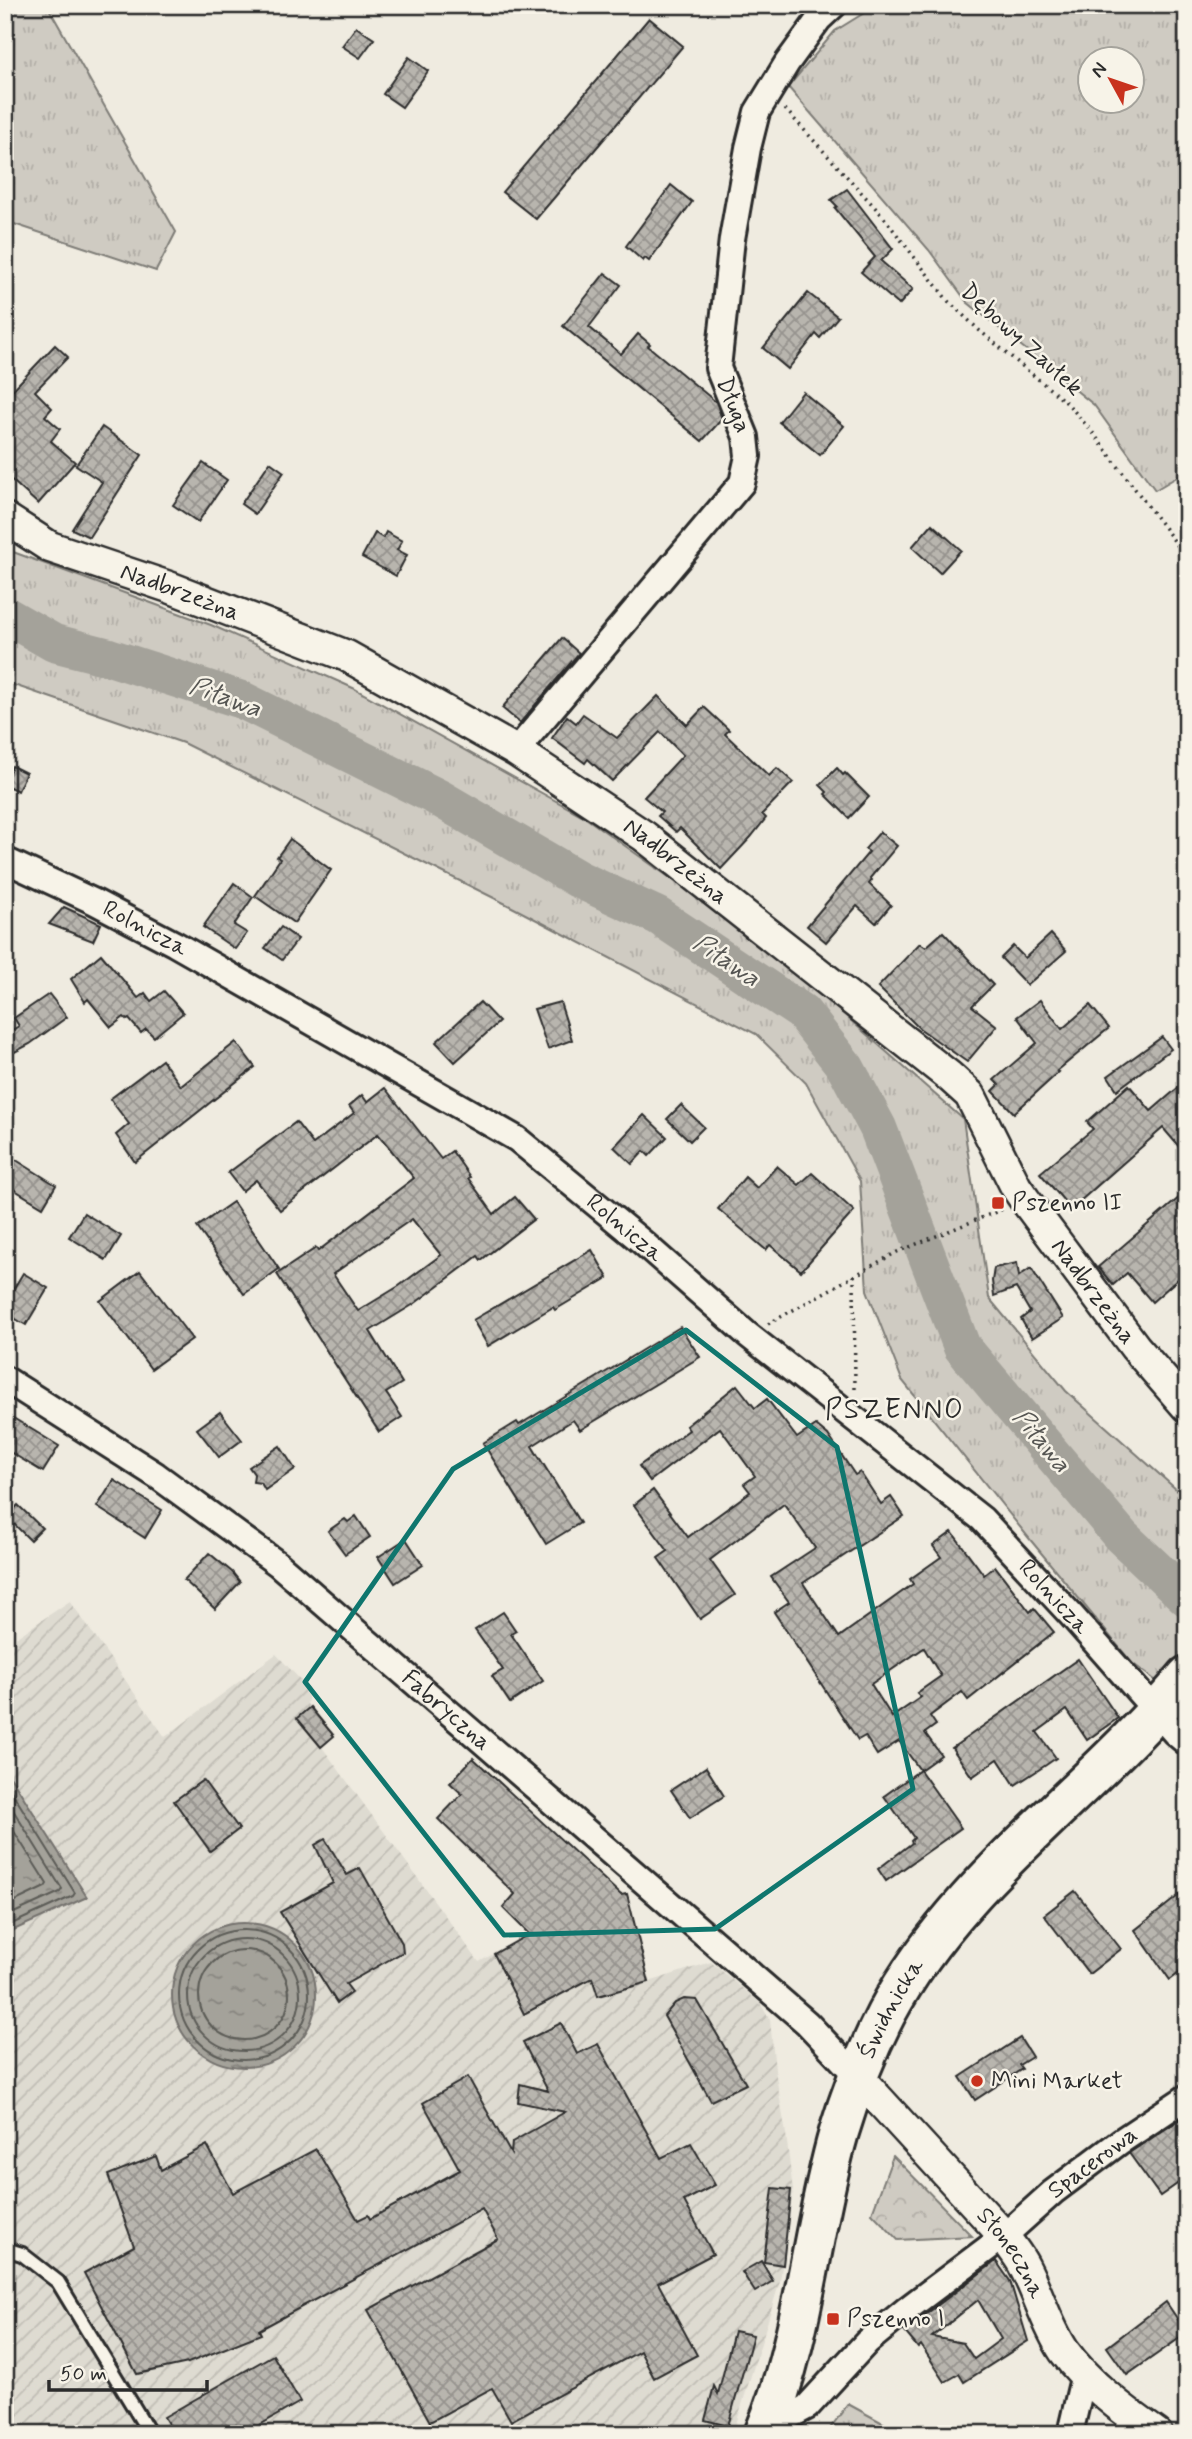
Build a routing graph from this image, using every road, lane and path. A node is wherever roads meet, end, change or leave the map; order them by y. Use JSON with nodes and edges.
{"nodes":[{"id":1,"x":834,"y":5,"type":"edge"},
{"id":2,"x":769,"y":92,"type":"junction"},
{"id":3,"x":5,"y":518,"type":"edge"},
{"id":4,"x":1187,"y":558,"type":"edge"},
{"id":5,"x":516,"y":751,"type":"junction"},
{"id":6,"x":5,"y":860,"type":"edge"},
{"id":7,"x":1025,"y":1200,"type":"junction"},
{"id":8,"x":854,"y":1275,"type":"junction"},
{"id":9,"x":748,"y":1335,"type":"junction"},
{"id":10,"x":5,"y":1379,"type":"edge"},
{"id":11,"x":1187,"y":1407,"type":"edge"},
{"id":12,"x":855,"y":1421,"type":"junction"},
{"id":13,"x":1173,"y":1692,"type":"edge"},
{"id":14,"x":1187,"y":1744,"type":"edge"},
{"id":15,"x":858,"y":2077,"type":"junction"},
{"id":16,"x":1187,"y":2097,"type":"edge"},
{"id":17,"x":1004,"y":2236,"type":"junction"},
{"id":18,"x":5,"y":2249,"type":"edge"},
{"id":19,"x":1084,"y":2374,"type":"junction"},
{"id":20,"x":769,"y":2423,"type":"edge"},
{"id":21,"x":150,"y":2434,"type":"edge"},
{"id":22,"x":1073,"y":2434,"type":"edge"},
{"id":23,"x":1157,"y":2434,"type":"edge"}],
"edges":[{"from":1,"to":2,"type":"street","name":"Długa"},
{"from":2,"to":4,"type":"path","name":"Dębowy Zaułek"},
{"from":2,"to":5,"type":"street","name":"Długa"},
{"from":3,"to":5,"type":"street","name":"Nadbrzeżna"},
{"from":5,"to":7,"type":"street","name":"Nadbrzeżna"},
{"from":6,"to":9,"type":"street","name":"Rolnicza"},
{"from":7,"to":8,"type":"path"},
{"from":7,"to":11,"type":"street","name":"Nadbrzeżna"},
{"from":8,"to":9,"type":"path"},
{"from":8,"to":12,"type":"path"},
{"from":9,"to":12,"type":"street","name":"Rolnicza"},
{"from":10,"to":15,"type":"street","name":"Fabryczna"},
{"from":12,"to":13,"type":"street","name":"Rolnicza"},
{"from":13,"to":14,"type":"street","name":"Rolnicza"},
{"from":13,"to":15,"type":"main road","name":"Świdnicka"},
{"from":15,"to":17,"type":"street","name":"Słoneczna"},
{"from":15,"to":20,"type":"main road","name":"Świdnicka"},
{"from":16,"to":17,"type":"street","name":"Spacerowa"},
{"from":17,"to":19,"type":"street","name":"Słoneczna"},
{"from":17,"to":20,"type":"street","name":"Spacerowa"},
{"from":18,"to":21,"type":"lane"},
{"from":19,"to":22,"type":"street"},
{"from":19,"to":23,"type":"street","name":"Słoneczna"}]}
